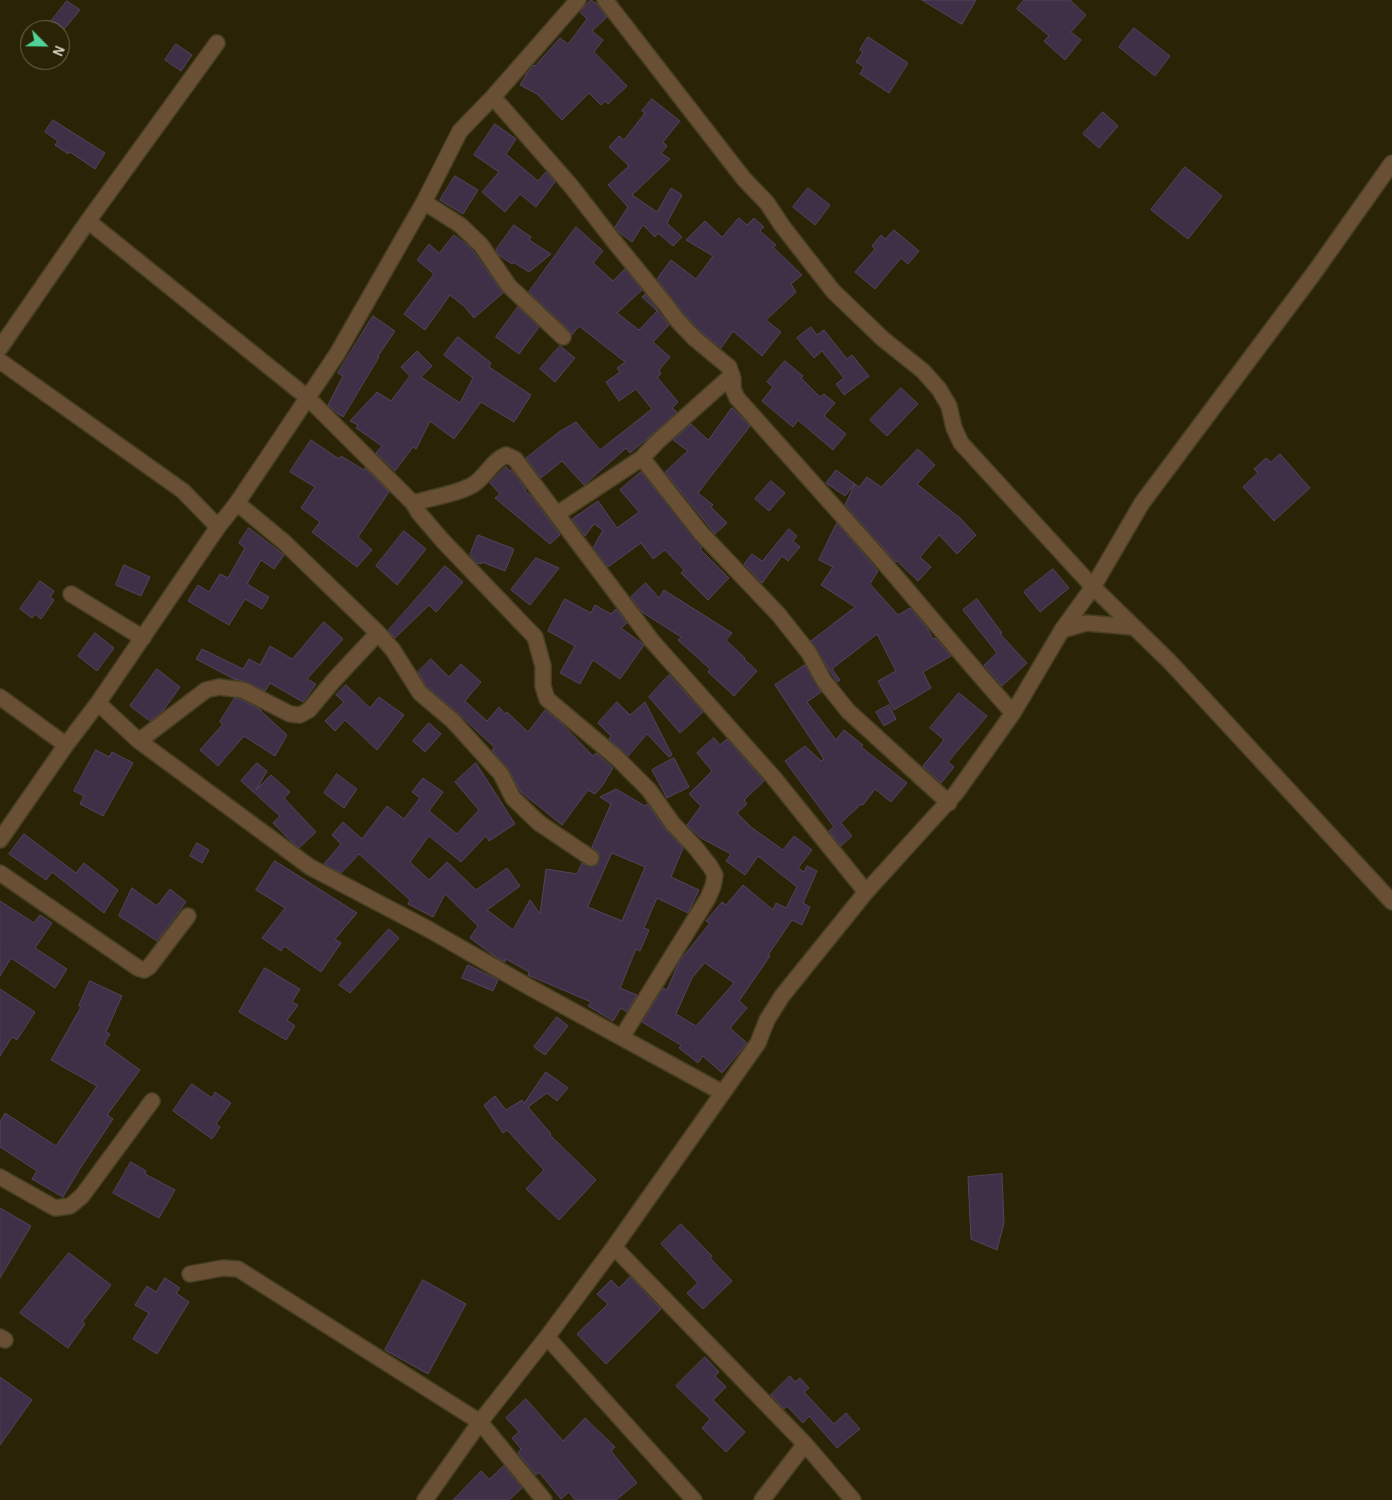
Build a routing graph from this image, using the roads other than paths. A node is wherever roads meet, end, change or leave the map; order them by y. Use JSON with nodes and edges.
{"nodes":[{"id":1,"x":578,"y":0,"type":"edge"},
{"id":2,"x":605,"y":0,"type":"edge"},
{"id":3,"x":218,"y":43,"type":"dead end"},
{"id":4,"x":493,"y":97,"type":"junction"},
{"id":5,"x":1392,"y":163,"type":"edge"},
{"id":6,"x":424,"y":202,"type":"junction"},
{"id":7,"x":88,"y":221,"type":"junction"},
{"id":8,"x":564,"y":337,"type":"dead end"},
{"id":9,"x":0,"y":348,"type":"edge"},
{"id":10,"x":0,"y":362,"type":"edge"},
{"id":11,"x":732,"y":375,"type":"junction"},
{"id":12,"x":308,"y":398,"type":"junction"},
{"id":13,"x":642,"y":458,"type":"junction"},
{"id":14,"x":237,"y":503,"type":"junction"},
{"id":15,"x":413,"y":503,"type":"junction"},
{"id":16,"x":557,"y":514,"type":"junction"},
{"id":17,"x":218,"y":526,"type":"junction"},
{"id":18,"x":1093,"y":587,"type":"junction"},
{"id":19,"x":71,"y":594,"type":"dead end"},
{"id":20,"x":1133,"y":626,"type":"junction"},
{"id":21,"x":1062,"y":630,"type":"junction"},
{"id":22,"x":378,"y":633,"type":"junction"},
{"id":23,"x":143,"y":638,"type":"junction"},
{"id":24,"x":0,"y":697,"type":"edge"},
{"id":25,"x":98,"y":703,"type":"junction"},
{"id":26,"x":1013,"y":713,"type":"junction"},
{"id":27,"x":139,"y":741,"type":"junction"},
{"id":28,"x":66,"y":745,"type":"junction"},
{"id":29,"x":948,"y":803,"type":"junction"},
{"id":30,"x":0,"y":840,"type":"edge"},
{"id":31,"x":591,"y":858,"type":"dead end"},
{"id":32,"x":0,"y":873,"type":"edge"},
{"id":33,"x":866,"y":892,"type":"junction"},
{"id":34,"x":1392,"y":902,"type":"edge"},
{"id":35,"x":188,"y":916,"type":"dead end"},
{"id":36,"x":622,"y":1038,"type":"junction"},
{"id":37,"x":723,"y":1093,"type":"junction"},
{"id":38,"x":152,"y":1101,"type":"dead end"},
{"id":39,"x":0,"y":1176,"type":"edge"},
{"id":40,"x":614,"y":1247,"type":"junction"},
{"id":41,"x":190,"y":1274,"type":"dead end"},
{"id":42,"x":547,"y":1337,"type":"junction"},
{"id":43,"x":480,"y":1422,"type":"junction"},
{"id":44,"x":805,"y":1444,"type":"junction"},
{"id":45,"x":425,"y":1500,"type":"edge"},
{"id":46,"x":544,"y":1500,"type":"edge"},
{"id":47,"x":694,"y":1500,"type":"edge"},
{"id":48,"x":762,"y":1500,"type":"edge"},
{"id":49,"x":852,"y":1500,"type":"edge"}],
"edges":[{"from":1,"to":4,"type":"street"},
{"from":2,"to":18,"type":"street"},
{"from":3,"to":7,"type":"street"},
{"from":4,"to":6,"type":"street"},
{"from":4,"to":11,"type":"street"},
{"from":5,"to":18,"type":"street"},
{"from":6,"to":8,"type":"street"},
{"from":6,"to":12,"type":"street"},
{"from":7,"to":9,"type":"street"},
{"from":7,"to":12,"type":"street"},
{"from":10,"to":17,"type":"street"},
{"from":11,"to":13,"type":"street"},
{"from":11,"to":26,"type":"street"},
{"from":12,"to":14,"type":"street"},
{"from":12,"to":15,"type":"street"},
{"from":13,"to":16,"type":"street"},
{"from":13,"to":29,"type":"street"},
{"from":14,"to":17,"type":"street"},
{"from":14,"to":22,"type":"street"},
{"from":15,"to":16,"type":"street"},
{"from":15,"to":36,"type":"street"},
{"from":16,"to":33,"type":"street"},
{"from":17,"to":23,"type":"street"},
{"from":18,"to":20,"type":"street"},
{"from":18,"to":21,"type":"street"},
{"from":19,"to":23,"type":"street"},
{"from":20,"to":21,"type":"street"},
{"from":20,"to":34,"type":"street"},
{"from":21,"to":26,"type":"street"},
{"from":22,"to":27,"type":"street"},
{"from":22,"to":31,"type":"street"},
{"from":23,"to":25,"type":"street"},
{"from":24,"to":28,"type":"street"},
{"from":25,"to":27,"type":"street"},
{"from":25,"to":28,"type":"street"},
{"from":26,"to":29,"type":"street"},
{"from":27,"to":36,"type":"street"},
{"from":28,"to":30,"type":"street"},
{"from":29,"to":33,"type":"street"},
{"from":32,"to":35,"type":"street"},
{"from":33,"to":37,"type":"street"},
{"from":36,"to":37,"type":"street"},
{"from":37,"to":40,"type":"street"},
{"from":38,"to":39,"type":"street"},
{"from":40,"to":42,"type":"street"},
{"from":40,"to":44,"type":"street"},
{"from":41,"to":43,"type":"street"},
{"from":42,"to":43,"type":"street"},
{"from":42,"to":47,"type":"street"},
{"from":43,"to":45,"type":"street"},
{"from":43,"to":46,"type":"street"},
{"from":44,"to":48,"type":"street"},
{"from":44,"to":49,"type":"street"}]}
